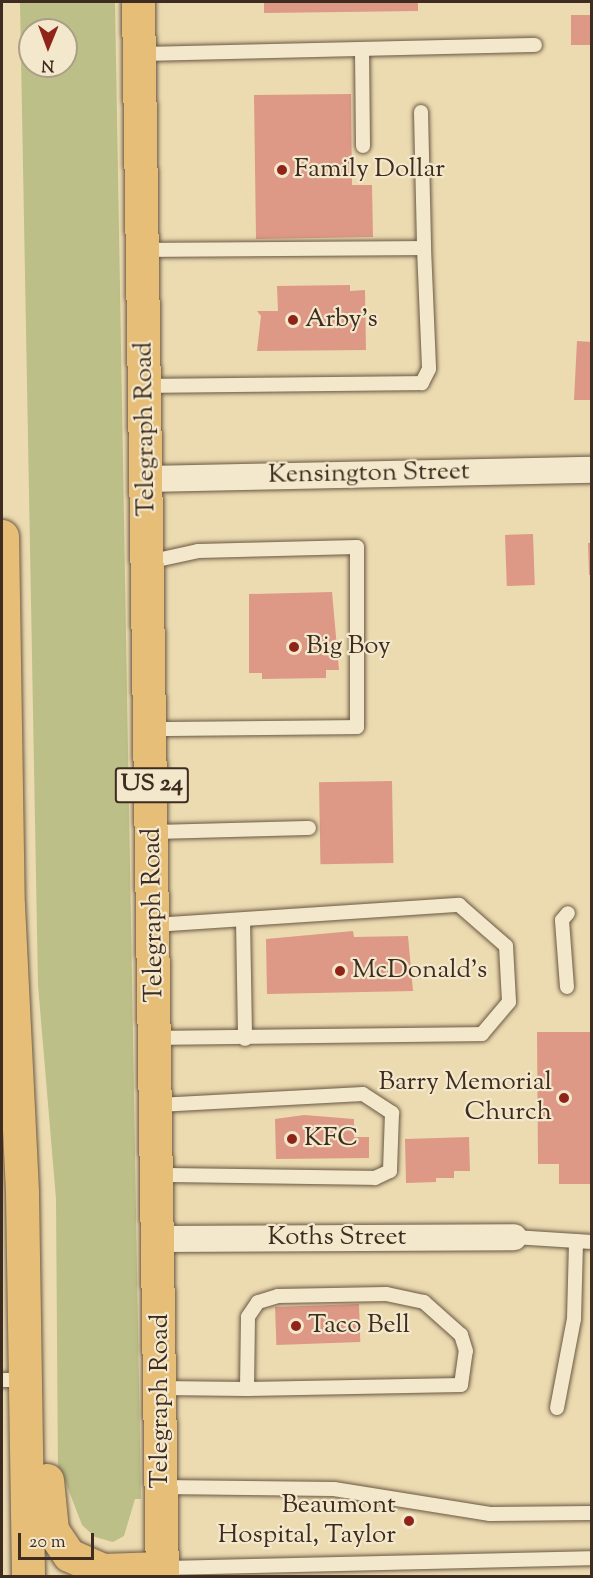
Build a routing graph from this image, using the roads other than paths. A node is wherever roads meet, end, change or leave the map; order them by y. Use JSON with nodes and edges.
{"nodes":[{"id":1,"x":138,"y":2,"type":"edge"},
{"id":2,"x":535,"y":45,"type":"dead end"},
{"id":3,"x":362,"y":49,"type":"junction"},
{"id":4,"x":139,"y":54,"type":"junction"},
{"id":5,"x":422,"y":112,"type":"dead end"},
{"id":6,"x":363,"y":146,"type":"dead end"},
{"id":7,"x":424,"y":248,"type":"junction"},
{"id":8,"x":142,"y":250,"type":"junction"},
{"id":9,"x":145,"y":386,"type":"junction"},
{"id":10,"x":591,"y":470,"type":"edge"},
{"id":11,"x":147,"y":479,"type":"junction"},
{"id":12,"x":2,"y":536,"type":"edge"},
{"id":13,"x":148,"y":562,"type":"junction"},
{"id":14,"x":3,"y":663,"type":"edge"},
{"id":15,"x":151,"y":729,"type":"junction"},
{"id":16,"x":309,"y":828,"type":"dead end"},
{"id":17,"x":153,"y":831,"type":"junction"},
{"id":18,"x":568,"y":913,"type":"dead end"},
{"id":19,"x":243,"y":920,"type":"junction"},
{"id":20,"x":5,"y":923,"type":"edge"},
{"id":21,"x":154,"y":925,"type":"junction"},
{"id":22,"x":567,"y":987,"type":"dead end"},
{"id":23,"x":14,"y":1031,"type":"junction"},
{"id":24,"x":156,"y":1038,"type":"junction"},
{"id":25,"x":246,"y":1039,"type":"junction"},
{"id":26,"x":10,"y":1100,"type":"edge"},
{"id":27,"x":158,"y":1105,"type":"junction"},
{"id":28,"x":159,"y":1175,"type":"junction"},
{"id":29,"x":514,"y":1237,"type":"joint"},
{"id":30,"x":160,"y":1239,"type":"junction"},
{"id":31,"x":576,"y":1241,"type":"junction"},
{"id":32,"x":591,"y":1242,"type":"edge"},
{"id":33,"x":13,"y":1264,"type":"edge"},
{"id":34,"x":14,"y":1380,"type":"edge"},
{"id":35,"x":160,"y":1388,"type":"junction"},
{"id":36,"x":247,"y":1389,"type":"junction"},
{"id":37,"x":557,"y":1408,"type":"dead end"},
{"id":38,"x":161,"y":1487,"type":"junction"},
{"id":39,"x":591,"y":1513,"type":"edge"},
{"id":40,"x":591,"y":1558,"type":"edge"},
{"id":41,"x":162,"y":1572,"type":"edge"},
{"id":42,"x":28,"y":1576,"type":"edge"}],
"edges":[{"from":1,"to":4,"type":"main road","name":"Telegraph Road","number":"US 24"},
{"from":2,"to":3,"type":"lane"},
{"from":3,"to":4,"type":"lane"},
{"from":3,"to":6,"type":"lane"},
{"from":4,"to":8,"type":"main road","name":"Telegraph Road","number":"US 24"},
{"from":5,"to":7,"type":"lane"},
{"from":7,"to":8,"type":"lane"},
{"from":7,"to":9,"type":"lane"},
{"from":8,"to":9,"type":"main road","name":"Telegraph Road","number":"US 24"},
{"from":9,"to":11,"type":"main road","name":"Telegraph Road","number":"US 24"},
{"from":10,"to":11,"type":"street","name":"Kensington Street"},
{"from":11,"to":13,"type":"main road","name":"Telegraph Road","number":"US 24"},
{"from":12,"to":14,"type":"main road"},
{"from":13,"to":15,"type":"main road","name":"Telegraph Road","number":"US 24"},
{"from":13,"to":15,"type":"lane"},
{"from":14,"to":20,"type":"main road"},
{"from":15,"to":17,"type":"main road","name":"Telegraph Road","number":"US 24"},
{"from":16,"to":17,"type":"lane"},
{"from":17,"to":21,"type":"main road","name":"Telegraph Road","number":"US 24"},
{"from":18,"to":22,"type":"lane"},
{"from":19,"to":21,"type":"lane"},
{"from":19,"to":25,"type":"lane"},
{"from":19,"to":25,"type":"lane"},
{"from":20,"to":23,"type":"main road"},
{"from":21,"to":24,"type":"main road","name":"Telegraph Road","number":"US 24"},
{"from":23,"to":26,"type":"main road"},
{"from":23,"to":41,"type":"main road"},
{"from":24,"to":25,"type":"lane"},
{"from":24,"to":27,"type":"main road","name":"Telegraph Road","number":"US 24"},
{"from":26,"to":33,"type":"main road"},
{"from":27,"to":28,"type":"main road","name":"Telegraph Road","number":"US 24"},
{"from":27,"to":28,"type":"lane"},
{"from":28,"to":30,"type":"main road","name":"Telegraph Road","number":"US 24"},
{"from":29,"to":30,"type":"street","name":"Koths Street"},
{"from":29,"to":31,"type":"lane"},
{"from":30,"to":35,"type":"main road","name":"Telegraph Road","number":"US 24"},
{"from":31,"to":32,"type":"lane"},
{"from":31,"to":37,"type":"lane"},
{"from":33,"to":34,"type":"main road"},
{"from":34,"to":42,"type":"main road"},
{"from":35,"to":36,"type":"lane"},
{"from":35,"to":38,"type":"main road","name":"Telegraph Road","number":"US 24"},
{"from":36,"to":36,"type":"lane"},
{"from":38,"to":39,"type":"lane"},
{"from":38,"to":41,"type":"main road","name":"Telegraph Road","number":"US 24"},
{"from":40,"to":41,"type":"lane"}]}
